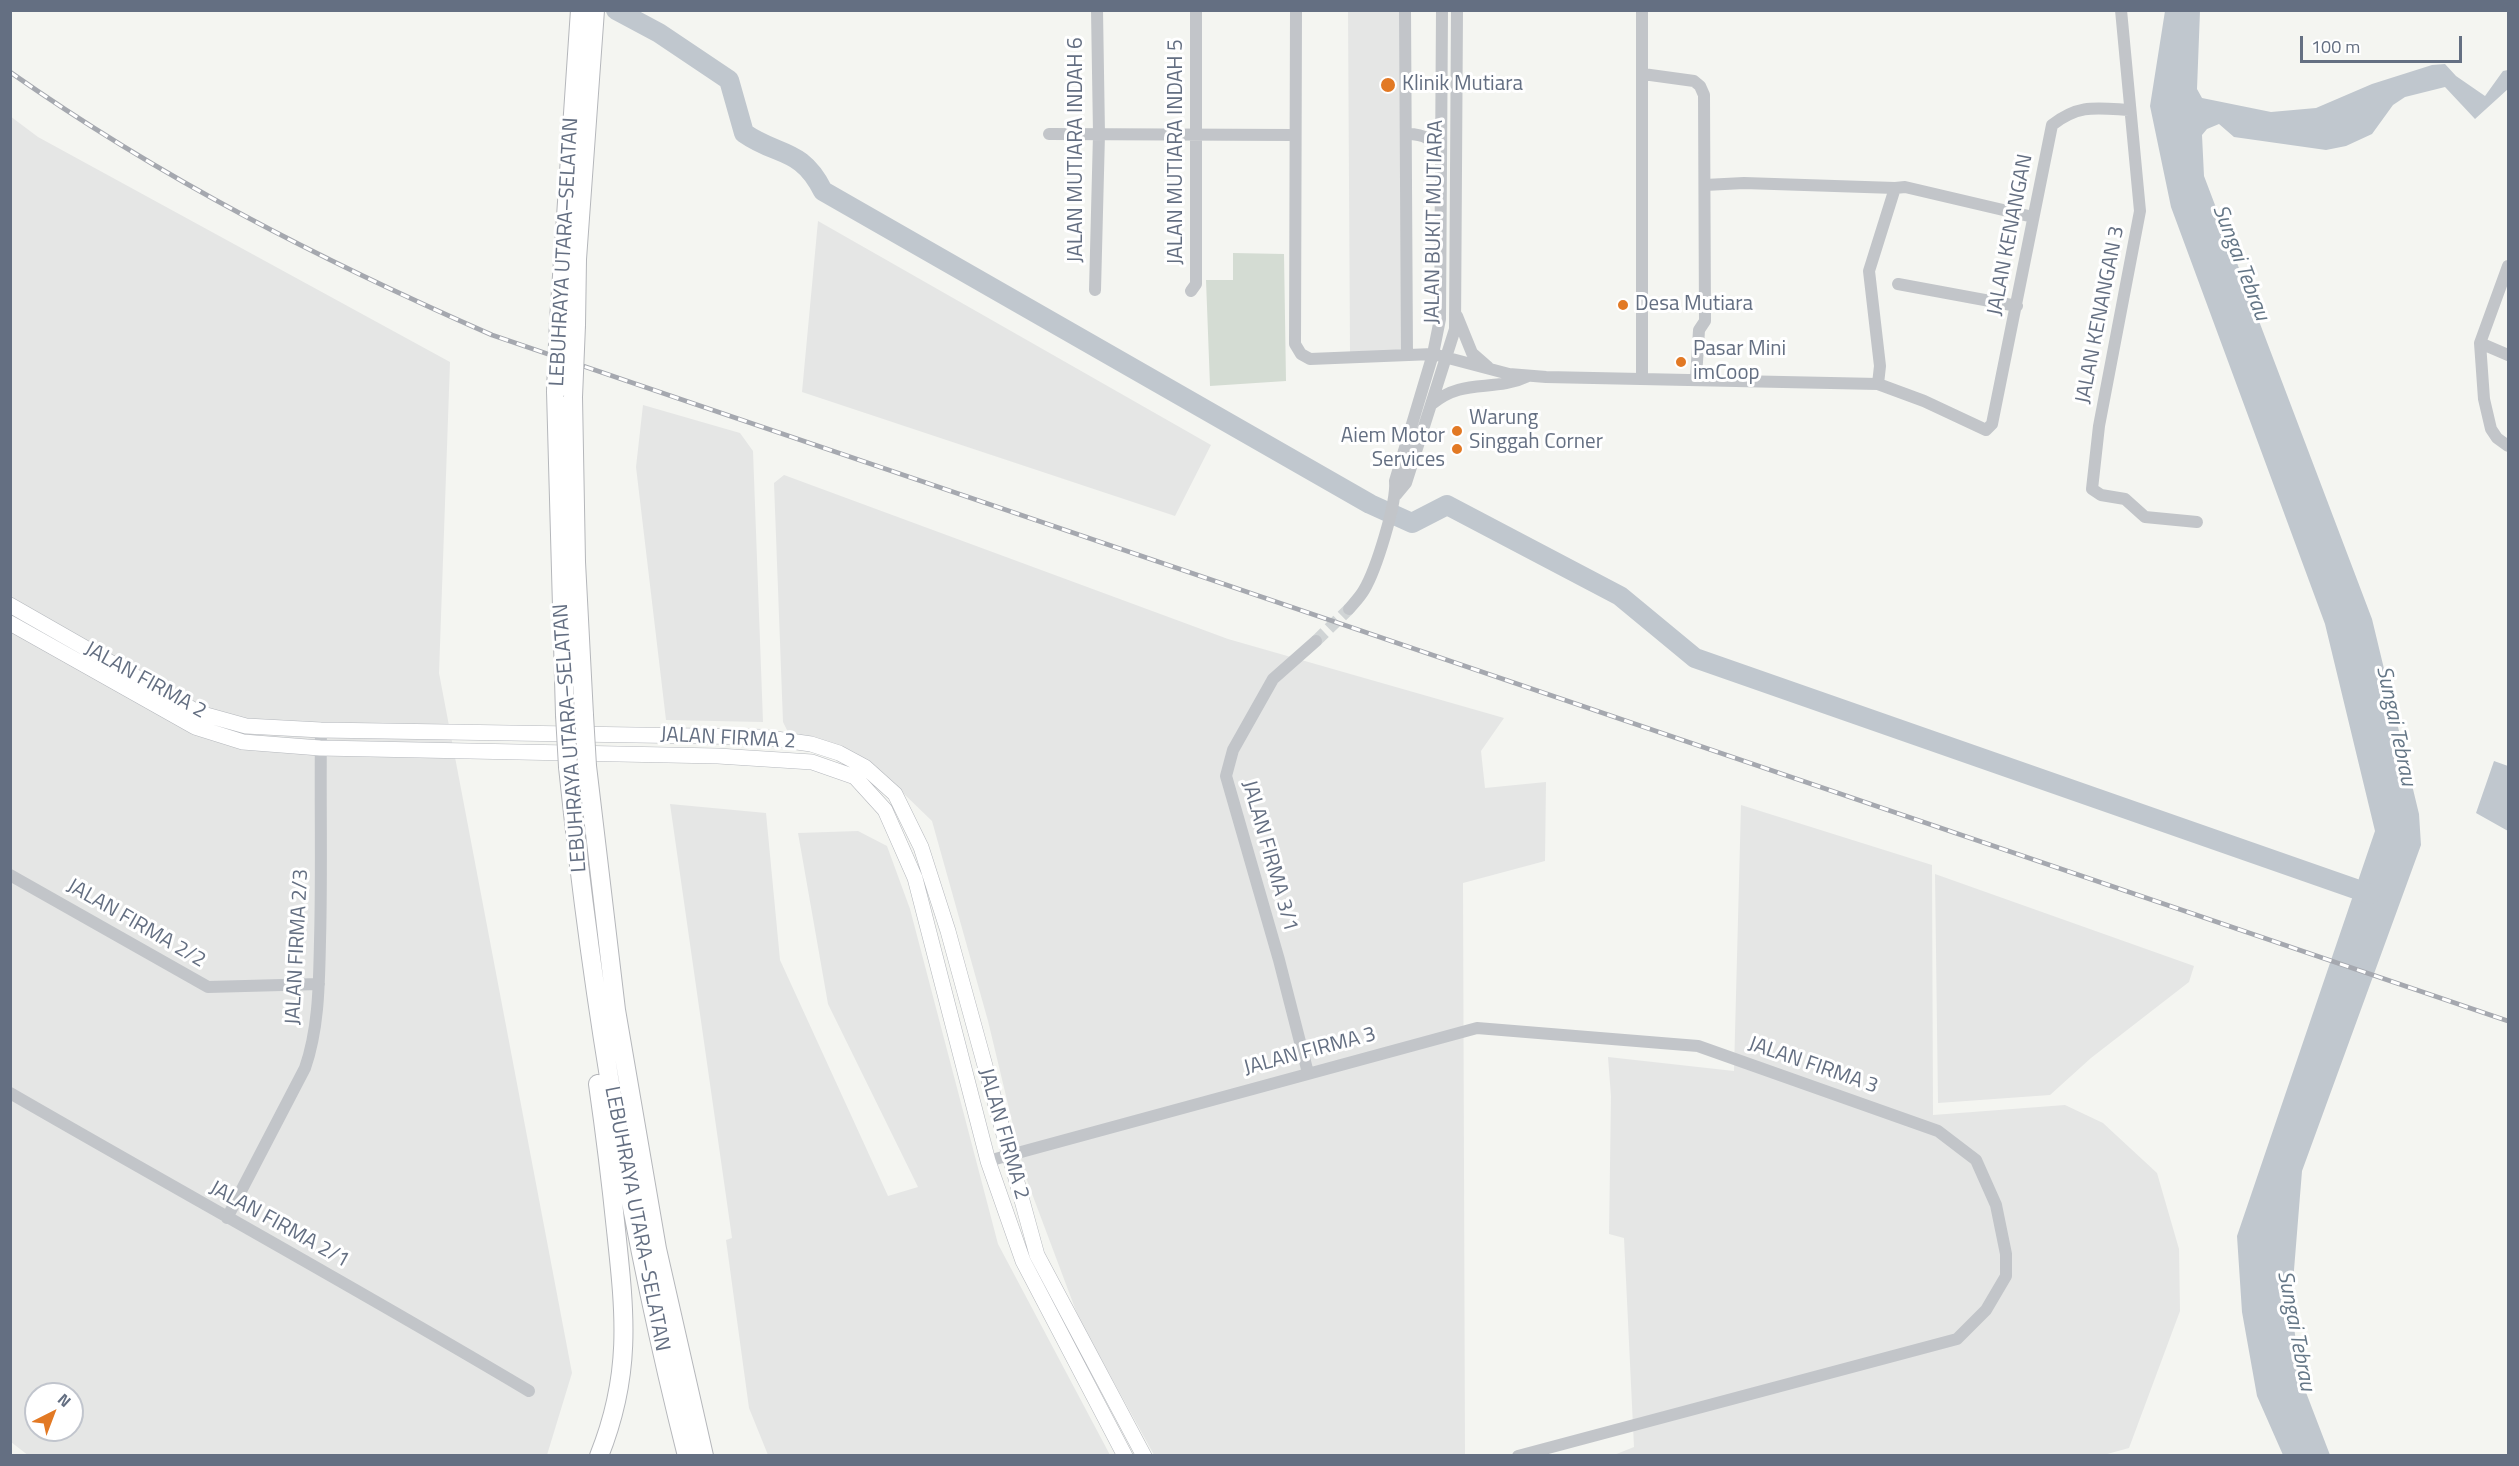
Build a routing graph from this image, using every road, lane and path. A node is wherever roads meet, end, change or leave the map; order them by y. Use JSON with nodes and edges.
{"nodes":[{"id":1,"x":580,"y":10,"type":"edge"},
{"id":2,"x":595,"y":10,"type":"edge"},
{"id":3,"x":1097,"y":10,"type":"edge"},
{"id":4,"x":1196,"y":10,"type":"edge"},
{"id":5,"x":1296,"y":10,"type":"edge"},
{"id":6,"x":1405,"y":10,"type":"edge"},
{"id":7,"x":1442,"y":10,"type":"edge"},
{"id":8,"x":1642,"y":10,"type":"edge"},
{"id":9,"x":2121,"y":10,"type":"edge"},
{"id":10,"x":1457,"y":11,"type":"edge"},
{"id":11,"x":586,"y":32,"type":"junction"},
{"id":12,"x":1643,"y":74,"type":"junction"},
{"id":13,"x":1443,"y":105,"type":"junction"},
{"id":14,"x":2129,"y":110,"type":"junction"},
{"id":15,"x":1049,"y":134,"type":"dead end"},
{"id":16,"x":1407,"y":134,"type":"junction"},
{"id":17,"x":1421,"y":134,"type":"junction"},
{"id":18,"x":1099,"y":135,"type":"junction"},
{"id":19,"x":1195,"y":135,"type":"junction"},
{"id":20,"x":1294,"y":135,"type":"junction"},
{"id":21,"x":1442,"y":164,"type":"junction"},
{"id":22,"x":1705,"y":185,"type":"junction"},
{"id":23,"x":1894,"y":188,"type":"junction"},
{"id":24,"x":2033,"y":217,"type":"junction"},
{"id":25,"x":2508,"y":266,"type":"edge"},
{"id":26,"x":1898,"y":284,"type":"dead end"},
{"id":27,"x":1095,"y":290,"type":"dead end"},
{"id":28,"x":1191,"y":291,"type":"dead end"},
{"id":29,"x":2017,"y":306,"type":"junction"},
{"id":30,"x":1455,"y":313,"type":"junction"},
{"id":31,"x":2480,"y":343,"type":"junction"},
{"id":32,"x":1433,"y":354,"type":"junction"},
{"id":33,"x":1407,"y":355,"type":"junction"},
{"id":34,"x":2508,"y":355,"type":"edge"},
{"id":35,"x":1446,"y":358,"type":"junction"},
{"id":36,"x":1490,"y":369,"type":"junction"},
{"id":37,"x":1529,"y":376,"type":"junction"},
{"id":38,"x":1696,"y":378,"type":"junction"},
{"id":39,"x":1642,"y":379,"type":"junction"},
{"id":40,"x":1878,"y":384,"type":"junction"},
{"id":41,"x":565,"y":394,"type":"junction"},
{"id":42,"x":1431,"y":405,"type":"junction"},
{"id":43,"x":2508,"y":446,"type":"edge"},
{"id":44,"x":1396,"y":495,"type":"junction"},
{"id":45,"x":2197,"y":522,"type":"dead end"},
{"id":46,"x":10,"y":605,"type":"edge"},
{"id":47,"x":1349,"y":609,"type":"tunnel mouth"},
{"id":48,"x":10,"y":623,"type":"edge"},
{"id":49,"x":1316,"y":641,"type":"tunnel mouth"},
{"id":50,"x":321,"y":730,"type":"junction"},
{"id":51,"x":321,"y":748,"type":"junction"},
{"id":52,"x":10,"y":875,"type":"edge"},
{"id":53,"x":592,"y":960,"type":"junction"},
{"id":54,"x":319,"y":984,"type":"junction"},
{"id":55,"x":1308,"y":1073,"type":"junction"},
{"id":56,"x":10,"y":1093,"type":"edge"},
{"id":57,"x":1009,"y":1155,"type":"junction"},
{"id":58,"x":988,"y":1161,"type":"junction"},
{"id":59,"x":226,"y":1218,"type":"junction"},
{"id":60,"x":529,"y":1391,"type":"dead end"},
{"id":61,"x":599,"y":1455,"type":"edge"},
{"id":62,"x":687,"y":1455,"type":"edge"},
{"id":63,"x":704,"y":1455,"type":"edge"},
{"id":64,"x":1125,"y":1455,"type":"edge"},
{"id":65,"x":1144,"y":1455,"type":"edge"},
{"id":66,"x":1518,"y":1455,"type":"edge"}],
"edges":[{"from":1,"to":11,"type":"highway","name":"LEBUHRAYA UTARA–SELATAN"},
{"from":2,"to":11,"type":"highway","name":"LEBUHRAYA UTARA–SELATAN"},
{"from":3,"to":18,"type":"street","name":"JALAN MUTIARA INDAH 6"},
{"from":4,"to":19,"type":"street","name":"JALAN MUTIARA INDAH 5"},
{"from":5,"to":20,"type":"street"},
{"from":6,"to":16,"type":"street"},
{"from":7,"to":13,"type":"street","name":"JALAN BUKIT MUTIARA"},
{"from":8,"to":12,"type":"street"},
{"from":9,"to":14,"type":"street"},
{"from":10,"to":30,"type":"street","name":"JALAN BUKIT MUTIARA"},
{"from":11,"to":41,"type":"highway","name":"LEBUHRAYA UTARA–SELATAN","bridge":true},
{"from":12,"to":22,"type":"street"},
{"from":12,"to":39,"type":"street"},
{"from":13,"to":17,"type":"street"},
{"from":13,"to":21,"type":"street","name":"JALAN BUKIT MUTIARA"},
{"from":14,"to":24,"type":"street","name":"JALAN KENANGAN"},
{"from":14,"to":45,"type":"street","name":"JALAN KENANGAN 3"},
{"from":15,"to":18,"type":"street"},
{"from":16,"to":17,"type":"street"},
{"from":16,"to":33,"type":"street"},
{"from":17,"to":21,"type":"street"},
{"from":18,"to":19,"type":"street"},
{"from":18,"to":27,"type":"street","name":"JALAN MUTIARA INDAH 6"},
{"from":19,"to":20,"type":"street"},
{"from":19,"to":28,"type":"street","name":"JALAN MUTIARA INDAH 5"},
{"from":20,"to":33,"type":"street"},
{"from":21,"to":32,"type":"street","name":"JALAN BUKIT MUTIARA"},
{"from":22,"to":23,"type":"street"},
{"from":22,"to":38,"type":"street"},
{"from":23,"to":24,"type":"street"},
{"from":23,"to":40,"type":"street"},
{"from":24,"to":29,"type":"street","name":"JALAN KENANGAN"},
{"from":25,"to":31,"type":"street"},
{"from":26,"to":29,"type":"street"},
{"from":29,"to":40,"type":"street","name":"JALAN KENANGAN"},
{"from":30,"to":35,"type":"street","name":"JALAN BUKIT MUTIARA"},
{"from":30,"to":36,"type":"street"},
{"from":31,"to":34,"type":"street"},
{"from":31,"to":43,"type":"street"},
{"from":32,"to":33,"type":"street"},
{"from":32,"to":35,"type":"street"},
{"from":32,"to":44,"type":"street"},
{"from":35,"to":36,"type":"street"},
{"from":35,"to":42,"type":"street","name":"JALAN BUKIT MUTIARA"},
{"from":36,"to":37,"type":"street"},
{"from":37,"to":39,"type":"street"},
{"from":37,"to":42,"type":"street"},
{"from":38,"to":39,"type":"street"},
{"from":38,"to":40,"type":"street"},
{"from":41,"to":53,"type":"highway","name":"LEBUHRAYA UTARA–SELATAN","bridge":true},
{"from":41,"to":63,"type":"highway","name":"LEBUHRAYA UTARA–SELATAN","bridge":true},
{"from":42,"to":44,"type":"street","name":"JALAN BUKIT MUTIARA"},
{"from":44,"to":47,"type":"street"},
{"from":46,"to":50,"type":"main road","name":"JALAN FIRMA 2"},
{"from":48,"to":51,"type":"main road","name":"JALAN FIRMA 2"},
{"from":49,"to":55,"type":"street","name":"JALAN FIRMA 3/1"},
{"from":50,"to":51,"type":"street","name":"JALAN FIRMA 2/3"},
{"from":50,"to":57,"type":"main road","name":"JALAN FIRMA 2"},
{"from":51,"to":54,"type":"street","name":"JALAN FIRMA 2/3"},
{"from":51,"to":58,"type":"main road","name":"JALAN FIRMA 2"},
{"from":52,"to":54,"type":"street","name":"JALAN FIRMA 2/2"},
{"from":53,"to":61,"type":"highway"},
{"from":53,"to":62,"type":"highway","name":"LEBUHRAYA UTARA–SELATAN"},
{"from":54,"to":59,"type":"street","name":"JALAN FIRMA 2/3"},
{"from":55,"to":57,"type":"street","name":"JALAN FIRMA 3"},
{"from":55,"to":66,"type":"street","name":"JALAN FIRMA 3"},
{"from":56,"to":59,"type":"street","name":"JALAN FIRMA 2/1"},
{"from":57,"to":58,"type":"street","name":"JALAN FIRMA 3"},
{"from":57,"to":65,"type":"main road","name":"JALAN FIRMA 2"},
{"from":58,"to":64,"type":"main road","name":"JALAN FIRMA 2"},
{"from":59,"to":60,"type":"street","name":"JALAN FIRMA 2/1"}]}
